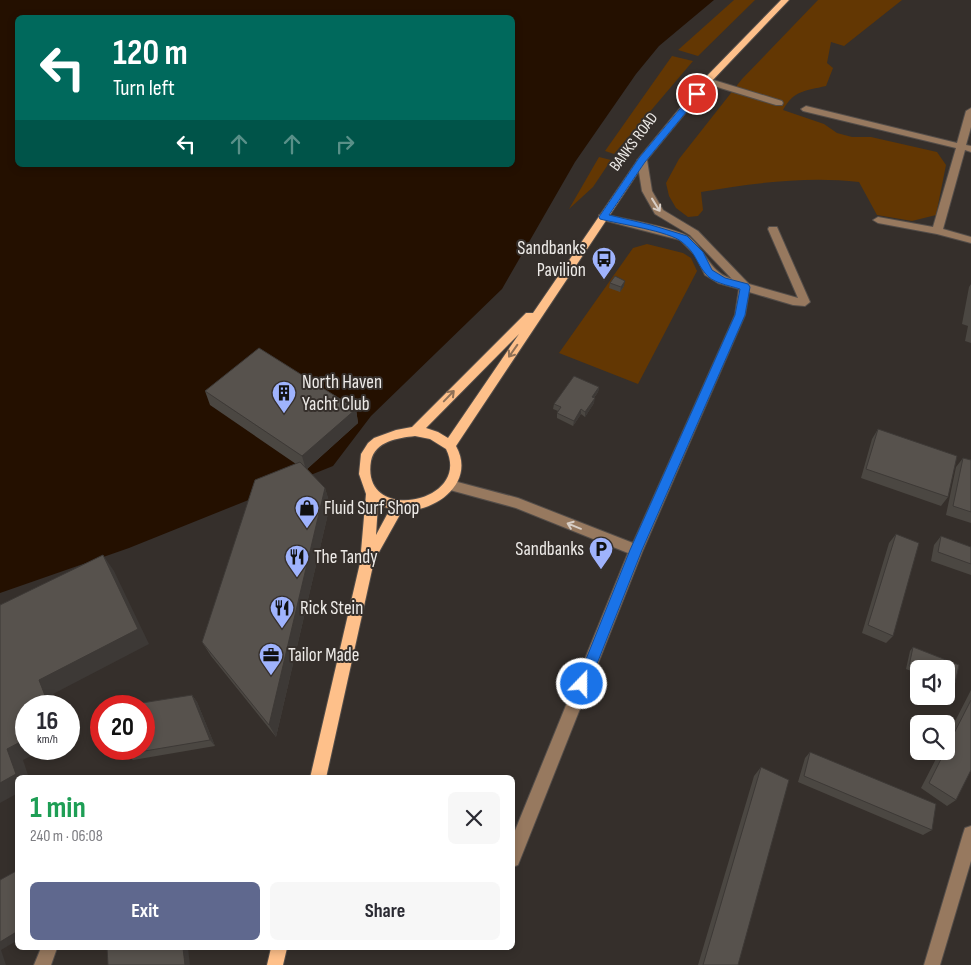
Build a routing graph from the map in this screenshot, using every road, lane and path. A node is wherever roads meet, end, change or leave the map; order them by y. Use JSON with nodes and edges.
{"nodes":[{"id":1,"x":784,"y":0,"type":"edge"},
{"id":2,"x":707,"y":81,"type":"junction"},
{"id":3,"x":780,"y":103,"type":"dead end"},
{"id":4,"x":806,"y":109,"type":"dead end"},
{"id":5,"x":971,"y":111,"type":"edge"},
{"id":6,"x":966,"y":148,"type":"edge"},
{"id":7,"x":642,"y":160,"type":"junction"},
{"id":8,"x":603,"y":217,"type":"junction"},
{"id":9,"x":878,"y":220,"type":"dead end"},
{"id":10,"x":773,"y":229,"type":"dead end"},
{"id":11,"x":937,"y":231,"type":"junction"},
{"id":12,"x":971,"y":240,"type":"edge"},
{"id":13,"x":745,"y":287,"type":"junction"},
{"id":14,"x":550,"y":297,"type":"junction"},
{"id":15,"x":415,"y":431,"type":"junction"},
{"id":16,"x":450,"y":445,"type":"junction"},
{"id":17,"x":450,"y":485,"type":"junction"},
{"id":18,"x":372,"y":494,"type":"junction"},
{"id":19,"x":399,"y":505,"type":"junction"},
{"id":20,"x":636,"y":550,"type":"junction"},
{"id":21,"x":366,"y":563,"type":"junction"},
{"id":22,"x":319,"y":775,"type":"edge"},
{"id":23,"x":971,"y":834,"type":"edge"},
{"id":24,"x":515,"y":852,"type":"edge"},
{"id":25,"x":48,"y":950,"type":"edge"},
{"id":26,"x":279,"y":950,"type":"edge"},
{"id":27,"x":42,"y":965,"type":"edge"},
{"id":28,"x":275,"y":965,"type":"edge"},
{"id":29,"x":932,"y":965,"type":"edge"}],
"edges":[{"from":1,"to":2,"type":"main road","name":"BANKS ROAD"},
{"from":2,"to":3,"type":"street"},
{"from":2,"to":7,"type":"main road","name":"BANKS ROAD"},
{"from":4,"to":6,"type":"street"},
{"from":5,"to":6,"type":"street"},
{"from":6,"to":11,"type":"street"},
{"from":7,"to":8,"type":"main road","name":"BANKS ROAD"},
{"from":7,"to":13,"type":"street","one_way":true},
{"from":8,"to":13,"type":"street"},
{"from":8,"to":14,"type":"main road","name":"BANKS ROAD"},
{"from":9,"to":11,"type":"street"},
{"from":10,"to":13,"type":"street"},
{"from":11,"to":12,"type":"street"},
{"from":13,"to":20,"type":"street"},
{"from":15,"to":14,"type":"main road","name":"BANKS ROAD","one_way":true},
{"from":14,"to":16,"type":"main road","name":"BANKS ROAD","one_way":true},
{"from":15,"to":16,"type":"main road"},
{"from":15,"to":18,"type":"main road"},
{"from":16,"to":17,"type":"main road"},
{"from":17,"to":19,"type":"main road"},
{"from":20,"to":17,"type":"street","one_way":true},
{"from":18,"to":19,"type":"main road"},
{"from":18,"to":21,"type":"main road"},
{"from":19,"to":21,"type":"main road"},
{"from":20,"to":24,"type":"street"},
{"from":21,"to":22,"type":"main road"},
{"from":23,"to":29,"type":"street"},
{"from":25,"to":27,"type":"street"},
{"from":26,"to":28,"type":"main road"}]}
